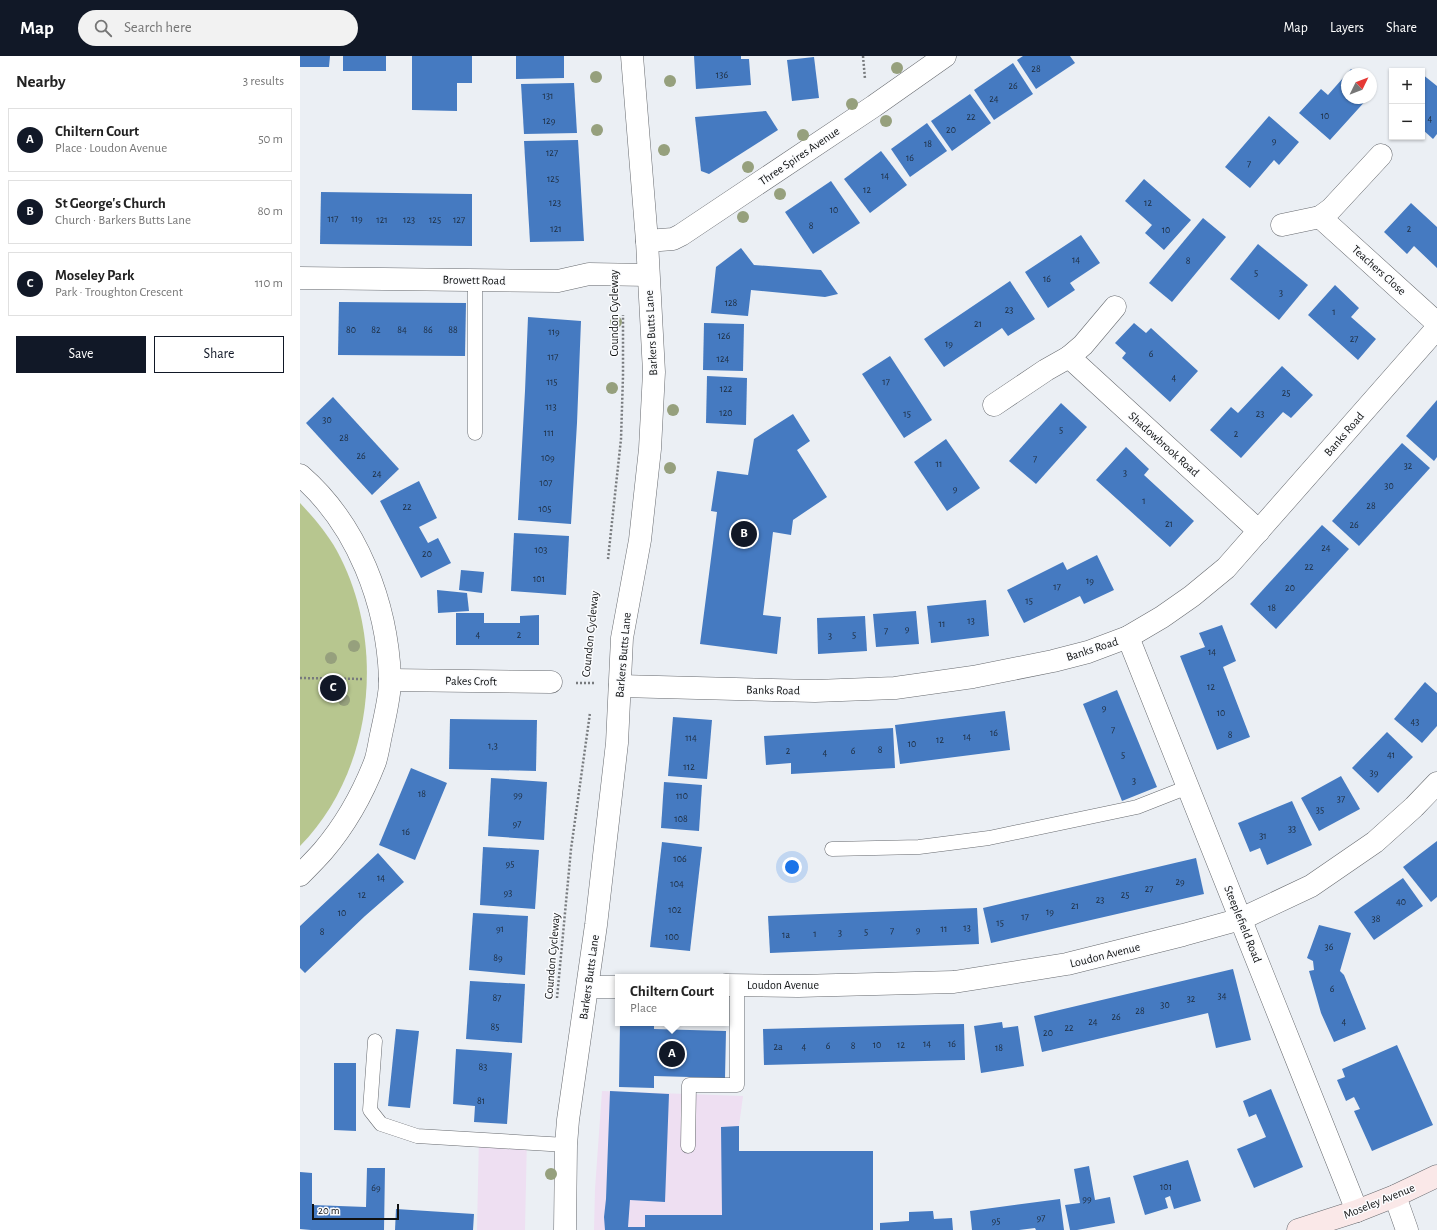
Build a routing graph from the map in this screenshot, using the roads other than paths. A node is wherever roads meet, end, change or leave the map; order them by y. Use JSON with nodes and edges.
{"nodes":[{"id":1,"x":632,"y":56,"type":"edge"},
{"id":2,"x":945,"y":56,"type":"edge"},
{"id":3,"x":1381,"y":155,"type":"dead end"},
{"id":4,"x":1320,"y":217,"type":"junction"},
{"id":5,"x":1282,"y":225,"type":"dead end"},
{"id":6,"x":647,"y":241,"type":"junction"},
{"id":7,"x":648,"y":275,"type":"junction"},
{"id":8,"x":300,"y":278,"type":"edge"},
{"id":9,"x":474,"y":279,"type":"junction"},
{"id":10,"x":1115,"y":307,"type":"dead end"},
{"id":11,"x":1437,"y":323,"type":"edge"},
{"id":12,"x":1437,"y":328,"type":"edge"},
{"id":13,"x":1069,"y":357,"type":"junction"},
{"id":14,"x":994,"y":405,"type":"dead end"},
{"id":15,"x":475,"y":433,"type":"dead end"},
{"id":16,"x":300,"y":475,"type":"edge"},
{"id":17,"x":1259,"y":531,"type":"junction"},
{"id":18,"x":1128,"y":637,"type":"junction"},
{"id":19,"x":390,"y":680,"type":"junction"},
{"id":20,"x":551,"y":682,"type":"dead end"},
{"id":21,"x":620,"y":686,"type":"junction"},
{"id":22,"x":1437,"y":783,"type":"edge"},
{"id":23,"x":1188,"y":788,"type":"junction"},
{"id":24,"x":832,"y":849,"type":"dead end"},
{"id":25,"x":300,"y":875,"type":"edge"},
{"id":26,"x":1241,"y":919,"type":"junction"},
{"id":27,"x":732,"y":985,"type":"edge"},
{"id":28,"x":588,"y":987,"type":"junction"},
{"id":29,"x":615,"y":987,"type":"edge"},
{"id":30,"x":375,"y":1041,"type":"dead end"},
{"id":31,"x":566,"y":1145,"type":"junction"},
{"id":32,"x":688,"y":1146,"type":"dead end"},
{"id":33,"x":1437,"y":1176,"type":"edge"},
{"id":34,"x":1395,"y":1196,"type":"junction"},
{"id":35,"x":1357,"y":1211,"type":"junction"},
{"id":36,"x":565,"y":1230,"type":"edge"},
{"id":37,"x":1298,"y":1230,"type":"edge"},
{"id":38,"x":1407,"y":1230,"type":"edge"}],
"edges":[{"from":1,"to":6,"type":"street","name":"Barkers Butts Lane"},
{"from":2,"to":6,"type":"street","name":"Three Spires Avenue"},
{"from":3,"to":4,"type":"street"},
{"from":4,"to":5,"type":"street"},
{"from":4,"to":11,"type":"street","name":"Teachers Close"},
{"from":6,"to":7,"type":"street","name":"Barkers Butts Lane"},
{"from":7,"to":9,"type":"street","name":"Browett Road"},
{"from":7,"to":21,"type":"street","name":"Barkers Butts Lane"},
{"from":8,"to":9,"type":"street","name":"Browett Road"},
{"from":9,"to":15,"type":"lane"},
{"from":10,"to":13,"type":"street"},
{"from":12,"to":17,"type":"street","name":"Banks Road"},
{"from":13,"to":14,"type":"street"},
{"from":13,"to":17,"type":"street","name":"Shadowbrook Road"},
{"from":16,"to":19,"type":"street"},
{"from":17,"to":18,"type":"street","name":"Banks Road"},
{"from":18,"to":21,"type":"street","name":"Banks Road"},
{"from":18,"to":23,"type":"street","name":"Steeplefield Road"},
{"from":19,"to":20,"type":"street","name":"Pakes Croft"},
{"from":19,"to":25,"type":"street"},
{"from":21,"to":28,"type":"street","name":"Barkers Butts Lane"},
{"from":22,"to":26,"type":"street","name":"Loudon Avenue"},
{"from":23,"to":24,"type":"lane"},
{"from":23,"to":26,"type":"street","name":"Steeplefield Road"},
{"from":26,"to":27,"type":"street","name":"Loudon Avenue"},
{"from":26,"to":35,"type":"street","name":"Steeplefield Road"},
{"from":27,"to":32,"type":"lane"},
{"from":28,"to":29,"type":"street"},
{"from":28,"to":31,"type":"street","name":"Barkers Butts Lane"},
{"from":30,"to":31,"type":"lane"},
{"from":31,"to":36,"type":"street","name":"Barkers Butts Lane"},
{"from":33,"to":34,"type":"main road","name":"Moseley Avenue"},
{"from":34,"to":35,"type":"main road","name":"Moseley Avenue"},
{"from":34,"to":38,"type":"street"},
{"from":35,"to":37,"type":"main road","name":"Moseley Avenue"}]}
